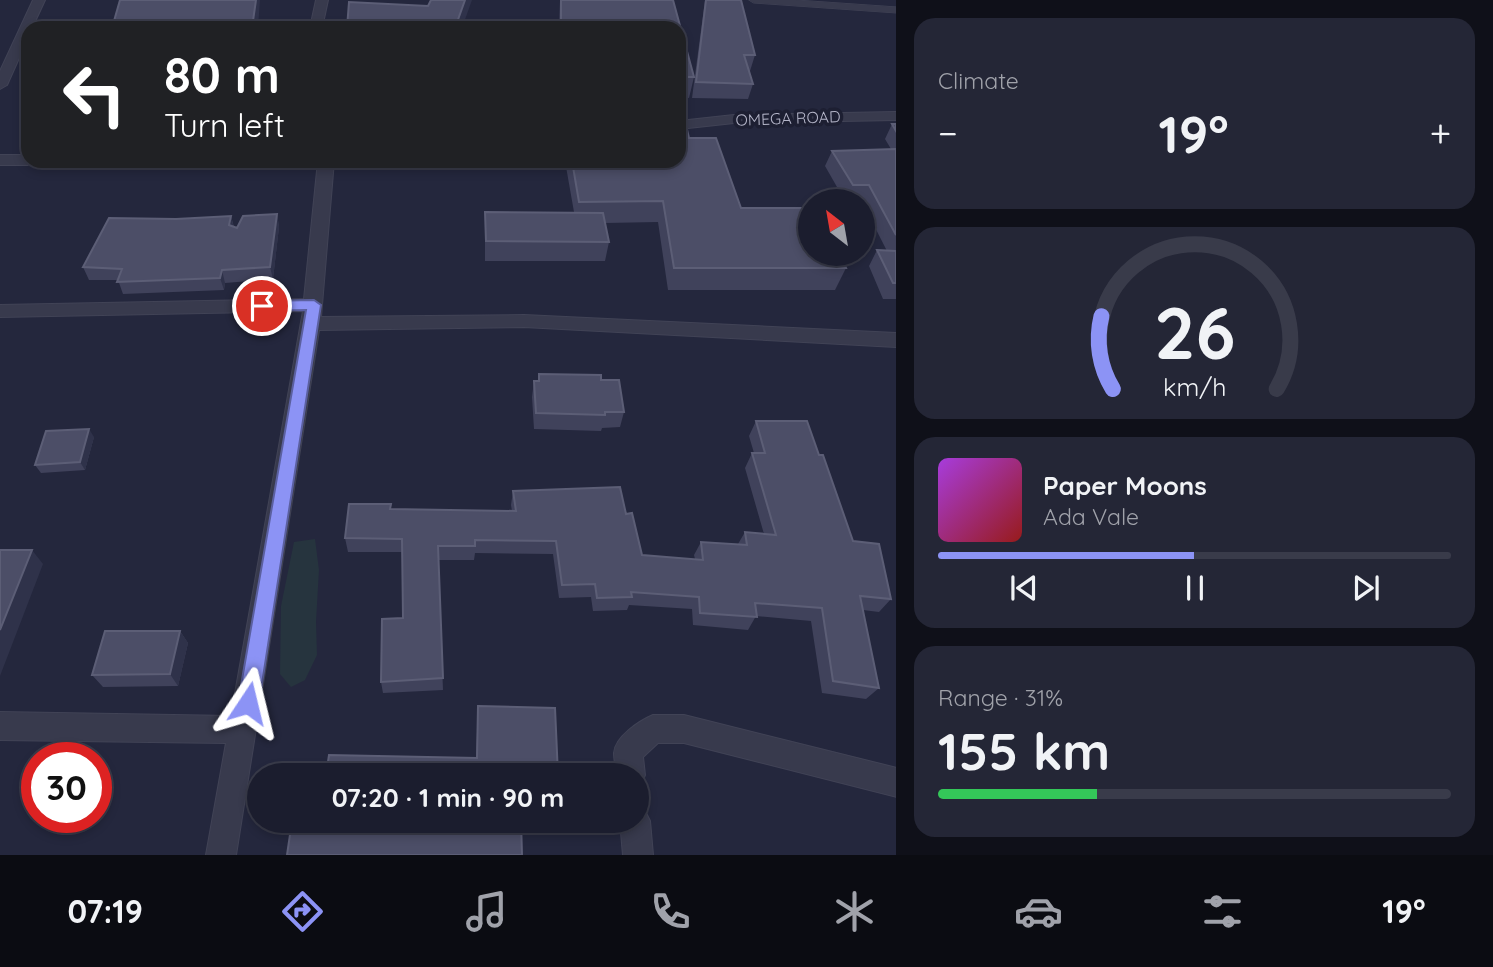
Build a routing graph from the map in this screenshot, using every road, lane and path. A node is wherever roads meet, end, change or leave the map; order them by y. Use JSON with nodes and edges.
{"nodes":[{"id":1,"x":39,"y":0,"type":"edge"},
{"id":2,"x":322,"y":0,"type":"edge"},
{"id":3,"x":754,"y":0,"type":"edge"},
{"id":4,"x":896,"y":10,"type":"edge"},
{"id":5,"x":29,"y":21,"type":"edge"},
{"id":6,"x":318,"y":21,"type":"edge"},
{"id":7,"x":21,"y":39,"type":"edge"},
{"id":8,"x":0,"y":85,"type":"edge"},
{"id":9,"x":896,"y":116,"type":"edge"},
{"id":10,"x":686,"y":124,"type":"edge"},
{"id":11,"x":0,"y":160,"type":"edge"},
{"id":12,"x":21,"y":160,"type":"edge"},
{"id":13,"x":325,"y":168,"type":"edge"},
{"id":14,"x":0,"y":311,"type":"edge"},
{"id":15,"x":313,"y":314,"type":"junction"},
{"id":16,"x":896,"y":340,"type":"edge"},
{"id":17,"x":0,"y":726,"type":"edge"},
{"id":18,"x":244,"y":730,"type":"junction"},
{"id":19,"x":630,"y":763,"type":"edge"},
{"id":20,"x":896,"y":783,"type":"edge"},
{"id":21,"x":636,"y":833,"type":"edge"},
{"id":22,"x":221,"y":855,"type":"edge"},
{"id":23,"x":638,"y":855,"type":"edge"}],
"edges":[{"from":1,"to":5,"type":"street"},
{"from":2,"to":6,"type":"street"},
{"from":3,"to":4,"type":"lane"},
{"from":7,"to":8,"type":"street"},
{"from":9,"to":10,"type":"street","name":"OMEGA ROAD"},
{"from":11,"to":12,"type":"street"},
{"from":13,"to":15,"type":"street"},
{"from":14,"to":15,"type":"street"},
{"from":15,"to":16,"type":"street"},
{"from":15,"to":18,"type":"street"},
{"from":17,"to":18,"type":"street"},
{"from":18,"to":22,"type":"street"},
{"from":19,"to":20,"type":"street"},
{"from":21,"to":23,"type":"street"}]}
